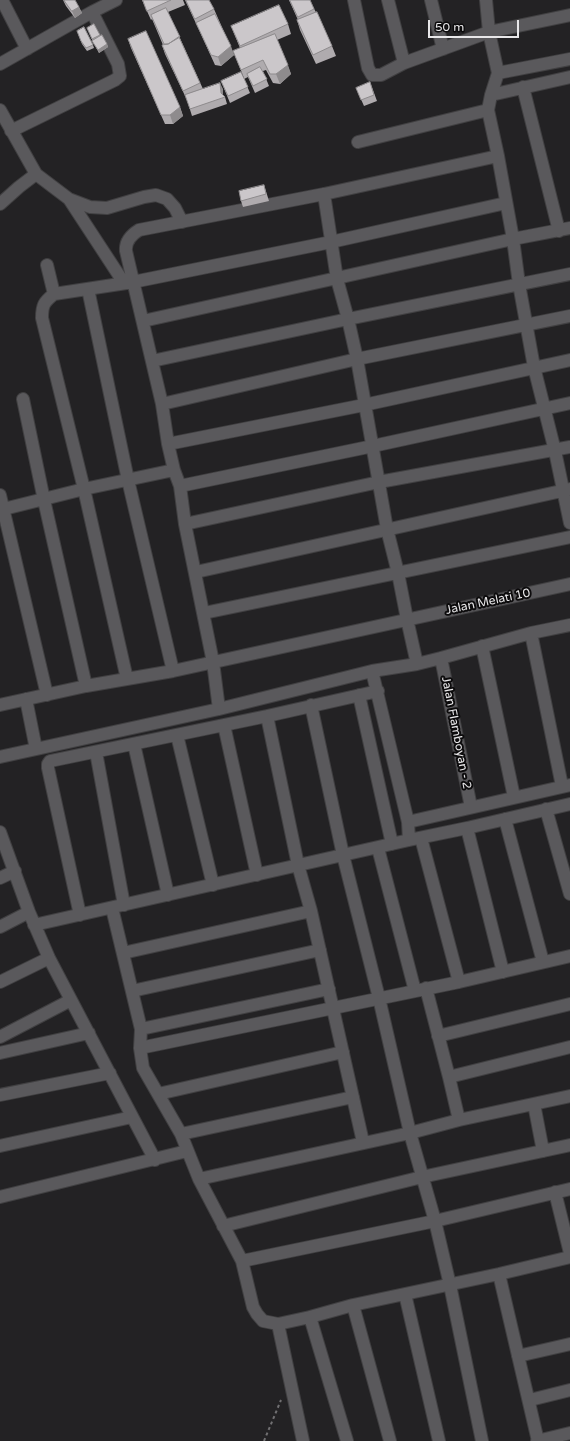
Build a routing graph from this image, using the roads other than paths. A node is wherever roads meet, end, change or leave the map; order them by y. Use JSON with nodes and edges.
{"nodes":[{"id":1,"x":2,"y":0,"type":"edge"},
{"id":2,"x":116,"y":0,"type":"edge"},
{"id":3,"x":354,"y":0,"type":"edge"},
{"id":4,"x":388,"y":0,"type":"edge"},
{"id":5,"x":431,"y":0,"type":"edge"},
{"id":6,"x":486,"y":0,"type":"edge"},
{"id":7,"x":92,"y":12,"type":"junction"},
{"id":8,"x":570,"y":15,"type":"edge"},
{"id":9,"x":489,"y":32,"type":"junction"},
{"id":10,"x":27,"y":48,"type":"junction"},
{"id":11,"x":443,"y":49,"type":"junction"},
{"id":12,"x":570,"y":59,"type":"edge"},
{"id":13,"x":404,"y":63,"type":"junction"},
{"id":14,"x":0,"y":64,"type":"edge"},
{"id":15,"x":498,"y":73,"type":"junction"},
{"id":16,"x":569,"y":81,"type":"edge"},
{"id":17,"x":523,"y":87,"type":"junction"},
{"id":18,"x":491,"y":95,"type":"junction"},
{"id":19,"x":0,"y":110,"type":"edge"},
{"id":20,"x":488,"y":110,"type":"junction"},
{"id":21,"x":11,"y":131,"type":"junction"},
{"id":22,"x":358,"y":142,"type":"dead end"},
{"id":23,"x":498,"y":156,"type":"junction"},
{"id":24,"x":36,"y":174,"type":"junction"},
{"id":25,"x":324,"y":194,"type":"junction"},
{"id":26,"x":69,"y":199,"type":"junction"},
{"id":27,"x":506,"y":203,"type":"junction"},
{"id":28,"x":0,"y":204,"type":"edge"},
{"id":29,"x":182,"y":222,"type":"junction"},
{"id":30,"x":564,"y":229,"type":"edge"},
{"id":31,"x":513,"y":239,"type":"junction"},
{"id":32,"x":331,"y":242,"type":"junction"},
{"id":33,"x":47,"y":265,"type":"dead end"},
{"id":34,"x":570,"y":274,"type":"edge"},
{"id":35,"x":337,"y":279,"type":"junction"},
{"id":36,"x":128,"y":283,"type":"junction"},
{"id":37,"x":519,"y":284,"type":"junction"},
{"id":38,"x":88,"y":289,"type":"junction"},
{"id":39,"x":54,"y":294,"type":"junction"},
{"id":40,"x":570,"y":316,"type":"edge"},
{"id":41,"x":348,"y":318,"type":"junction"},
{"id":42,"x":143,"y":322,"type":"junction"},
{"id":43,"x":527,"y":325,"type":"junction"},
{"id":44,"x":357,"y":359,"type":"junction"},
{"id":45,"x":570,"y":360,"type":"edge"},
{"id":46,"x":152,"y":361,"type":"junction"},
{"id":47,"x":534,"y":367,"type":"junction"},
{"id":48,"x":23,"y":399,"type":"dead end"},
{"id":49,"x":570,"y":403,"type":"edge"},
{"id":50,"x":162,"y":404,"type":"junction"},
{"id":51,"x":364,"y":405,"type":"junction"},
{"id":52,"x":545,"y":408,"type":"junction"},
{"id":53,"x":168,"y":444,"type":"junction"},
{"id":54,"x":373,"y":446,"type":"junction"},
{"id":55,"x":570,"y":447,"type":"edge"},
{"id":56,"x":555,"y":451,"type":"junction"},
{"id":57,"x":174,"y":470,"type":"junction"},
{"id":58,"x":128,"y":480,"type":"junction"},
{"id":59,"x":379,"y":482,"type":"junction"},
{"id":60,"x":180,"y":486,"type":"junction"},
{"id":61,"x":84,"y":489,"type":"junction"},
{"id":62,"x":566,"y":490,"type":"edge"},
{"id":63,"x":0,"y":495,"type":"edge"},
{"id":64,"x":44,"y":500,"type":"junction"},
{"id":65,"x":2,"y":510,"type":"edge"},
{"id":66,"x":570,"y":523,"type":"edge"},
{"id":67,"x":185,"y":524,"type":"junction"},
{"id":68,"x":387,"y":529,"type":"junction"},
{"id":69,"x":570,"y":537,"type":"edge"},
{"id":70,"x":196,"y":572,"type":"junction"},
{"id":71,"x":398,"y":573,"type":"junction"},
{"id":72,"x":570,"y":584,"type":"edge"},
{"id":73,"x":204,"y":613,"type":"junction"},
{"id":74,"x":407,"y":620,"type":"junction"},
{"id":75,"x":570,"y":625,"type":"edge"},
{"id":76,"x":531,"y":633,"type":"junction"},
{"id":77,"x":482,"y":646,"type":"junction"},
{"id":78,"x":441,"y":658,"type":"junction"},
{"id":79,"x":213,"y":662,"type":"junction"},
{"id":80,"x":417,"y":664,"type":"junction"},
{"id":81,"x":173,"y":670,"type":"junction"},
{"id":82,"x":372,"y":672,"type":"junction"},
{"id":83,"x":127,"y":678,"type":"junction"},
{"id":84,"x":86,"y":686,"type":"junction"},
{"id":85,"x":378,"y":691,"type":"junction"},
{"id":86,"x":47,"y":695,"type":"junction"},
{"id":87,"x":359,"y":695,"type":"junction"},
{"id":88,"x":26,"y":699,"type":"junction"},
{"id":89,"x":1,"y":702,"type":"edge"},
{"id":90,"x":311,"y":705,"type":"junction"},
{"id":91,"x":219,"y":710,"type":"junction"},
{"id":92,"x":267,"y":716,"type":"junction"},
{"id":93,"x":224,"y":725,"type":"junction"},
{"id":94,"x":177,"y":735,"type":"junction"},
{"id":95,"x":134,"y":744,"type":"junction"},
{"id":96,"x":36,"y":749,"type":"junction"},
{"id":97,"x":96,"y":752,"type":"junction"},
{"id":98,"x":0,"y":757,"type":"edge"},
{"id":99,"x":566,"y":785,"type":"edge"},
{"id":100,"x":514,"y":797,"type":"junction"},
{"id":101,"x":570,"y":804,"type":"edge"},
{"id":102,"x":470,"y":807,"type":"junction"},
{"id":103,"x":546,"y":809,"type":"junction"},
{"id":104,"x":505,"y":819,"type":"junction"},
{"id":105,"x":408,"y":822,"type":"junction"},
{"id":106,"x":467,"y":828,"type":"junction"},
{"id":107,"x":0,"y":832,"type":"edge"},
{"id":108,"x":421,"y":838,"type":"junction"},
{"id":109,"x":409,"y":840,"type":"junction"},
{"id":110,"x":392,"y":844,"type":"junction"},
{"id":111,"x":378,"y":848,"type":"junction"},
{"id":112,"x":344,"y":855,"type":"junction"},
{"id":113,"x":298,"y":865,"type":"junction"},
{"id":114,"x":15,"y":871,"type":"junction"},
{"id":115,"x":257,"y":875,"type":"junction"},
{"id":116,"x":0,"y":878,"type":"edge"},
{"id":117,"x":213,"y":885,"type":"junction"},
{"id":118,"x":570,"y":894,"type":"edge"},
{"id":119,"x":168,"y":895,"type":"junction"},
{"id":120,"x":124,"y":905,"type":"junction"},
{"id":121,"x":112,"y":908,"type":"junction"},
{"id":122,"x":311,"y":911,"type":"junction"},
{"id":123,"x":29,"y":912,"type":"junction"},
{"id":124,"x":80,"y":915,"type":"junction"},
{"id":125,"x":34,"y":925,"type":"junction"},
{"id":126,"x":0,"y":927,"type":"edge"},
{"id":127,"x":320,"y":950,"type":"junction"},
{"id":128,"x":123,"y":953,"type":"junction"},
{"id":129,"x":570,"y":956,"type":"edge"},
{"id":130,"x":49,"y":958,"type":"junction"},
{"id":131,"x":543,"y":962,"type":"junction"},
{"id":132,"x":503,"y":972,"type":"junction"},
{"id":133,"x":0,"y":982,"type":"edge"},
{"id":134,"x":459,"y":982,"type":"junction"},
{"id":135,"x":329,"y":989,"type":"junction"},
{"id":136,"x":420,"y":989,"type":"junction"},
{"id":137,"x":132,"y":991,"type":"junction"},
{"id":138,"x":379,"y":998,"type":"junction"},
{"id":139,"x":71,"y":1000,"type":"junction"},
{"id":140,"x":570,"y":1004,"type":"edge"},
{"id":141,"x":333,"y":1008,"type":"junction"},
{"id":142,"x":141,"y":1028,"type":"junction"},
{"id":143,"x":89,"y":1033,"type":"junction"},
{"id":144,"x":438,"y":1036,"type":"junction"},
{"id":145,"x":0,"y":1037,"type":"edge"},
{"id":146,"x":570,"y":1047,"type":"edge"},
{"id":147,"x":140,"y":1048,"type":"junction"},
{"id":148,"x":343,"y":1052,"type":"junction"},
{"id":149,"x":0,"y":1053,"type":"edge"},
{"id":150,"x":110,"y":1073,"type":"junction"},
{"id":151,"x":449,"y":1077,"type":"junction"},
{"id":152,"x":158,"y":1094,"type":"junction"},
{"id":153,"x":0,"y":1095,"type":"edge"},
{"id":154,"x":570,"y":1096,"type":"edge"},
{"id":155,"x":353,"y":1097,"type":"junction"},
{"id":156,"x":534,"y":1104,"type":"junction"},
{"id":157,"x":132,"y":1117,"type":"junction"},
{"id":158,"x":459,"y":1120,"type":"junction"},
{"id":159,"x":410,"y":1133,"type":"junction"},
{"id":160,"x":181,"y":1134,"type":"junction"},
{"id":161,"x":363,"y":1142,"type":"junction"},
{"id":162,"x":570,"y":1145,"type":"edge"},
{"id":163,"x":0,"y":1146,"type":"edge"},
{"id":164,"x":187,"y":1151,"type":"junction"},
{"id":165,"x":543,"y":1151,"type":"junction"},
{"id":166,"x":155,"y":1160,"type":"junction"},
{"id":167,"x":422,"y":1177,"type":"junction"},
{"id":168,"x":199,"y":1179,"type":"junction"},
{"id":169,"x":570,"y":1189,"type":"edge"},
{"id":170,"x":555,"y":1192,"type":"junction"},
{"id":171,"x":0,"y":1197,"type":"edge"},
{"id":172,"x":435,"y":1221,"type":"junction"},
{"id":173,"x":223,"y":1226,"type":"junction"},
{"id":174,"x":570,"y":1253,"type":"edge"},
{"id":175,"x":570,"y":1257,"type":"edge"},
{"id":176,"x":242,"y":1261,"type":"junction"},
{"id":177,"x":499,"y":1274,"type":"junction"},
{"id":178,"x":450,"y":1284,"type":"junction"},
{"id":179,"x":405,"y":1294,"type":"junction"},
{"id":180,"x":353,"y":1305,"type":"junction"},
{"id":181,"x":310,"y":1317,"type":"junction"},
{"id":182,"x":278,"y":1324,"type":"junction"},
{"id":183,"x":570,"y":1344,"type":"edge"},
{"id":184,"x":518,"y":1356,"type":"junction"},
{"id":185,"x":570,"y":1390,"type":"edge"},
{"id":186,"x":530,"y":1400,"type":"junction"},
{"id":187,"x":570,"y":1433,"type":"edge"},
{"id":188,"x":303,"y":1441,"type":"edge"},
{"id":189,"x":347,"y":1441,"type":"edge"},
{"id":190,"x":390,"y":1441,"type":"edge"},
{"id":191,"x":439,"y":1441,"type":"edge"},
{"id":192,"x":482,"y":1441,"type":"edge"},
{"id":193,"x":538,"y":1441,"type":"edge"}],
"edges":[{"from":1,"to":10,"type":"street"},
{"from":2,"to":7,"type":"street"},
{"from":3,"to":13,"type":"street"},
{"from":4,"to":13,"type":"street"},
{"from":5,"to":11,"type":"street"},
{"from":6,"to":9,"type":"street"},
{"from":7,"to":10,"type":"street"},
{"from":7,"to":21,"type":"street"},
{"from":8,"to":9,"type":"street"},
{"from":9,"to":11,"type":"street"},
{"from":9,"to":15,"type":"street"},
{"from":10,"to":14,"type":"street"},
{"from":11,"to":13,"type":"street"},
{"from":12,"to":15,"type":"street"},
{"from":15,"to":18,"type":"street"},
{"from":16,"to":17,"type":"street"},
{"from":17,"to":18,"type":"street"},
{"from":17,"to":30,"type":"street"},
{"from":18,"to":20,"type":"street"},
{"from":19,"to":21,"type":"street"},
{"from":20,"to":22,"type":"street"},
{"from":20,"to":23,"type":"street"},
{"from":21,"to":24,"type":"street"},
{"from":23,"to":25,"type":"street"},
{"from":23,"to":27,"type":"street"},
{"from":24,"to":26,"type":"street"},
{"from":24,"to":28,"type":"street"},
{"from":25,"to":29,"type":"street"},
{"from":25,"to":32,"type":"street"},
{"from":26,"to":29,"type":"street"},
{"from":26,"to":36,"type":"street"},
{"from":27,"to":31,"type":"street"},
{"from":27,"to":32,"type":"street"},
{"from":29,"to":36,"type":"street"},
{"from":30,"to":31,"type":"street"},
{"from":31,"to":35,"type":"street"},
{"from":31,"to":37,"type":"street"},
{"from":32,"to":35,"type":"street"},
{"from":32,"to":36,"type":"street"},
{"from":33,"to":39,"type":"street"},
{"from":34,"to":37,"type":"street"},
{"from":35,"to":41,"type":"street"},
{"from":35,"to":42,"type":"street"},
{"from":36,"to":38,"type":"street"},
{"from":36,"to":42,"type":"street"},
{"from":37,"to":41,"type":"street"},
{"from":37,"to":43,"type":"street"},
{"from":38,"to":39,"type":"street"},
{"from":38,"to":58,"type":"street"},
{"from":39,"to":61,"type":"street"},
{"from":40,"to":43,"type":"street"},
{"from":41,"to":44,"type":"street"},
{"from":41,"to":46,"type":"street"},
{"from":42,"to":46,"type":"street"},
{"from":43,"to":44,"type":"street"},
{"from":43,"to":47,"type":"street"},
{"from":44,"to":50,"type":"street"},
{"from":44,"to":51,"type":"street"},
{"from":45,"to":47,"type":"street"},
{"from":46,"to":50,"type":"street"},
{"from":47,"to":51,"type":"street"},
{"from":47,"to":52,"type":"street"},
{"from":48,"to":64,"type":"street"},
{"from":49,"to":52,"type":"street"},
{"from":50,"to":53,"type":"street"},
{"from":51,"to":53,"type":"street"},
{"from":51,"to":54,"type":"street"},
{"from":52,"to":54,"type":"street"},
{"from":52,"to":56,"type":"street"},
{"from":53,"to":57,"type":"street"},
{"from":54,"to":59,"type":"street"},
{"from":54,"to":60,"type":"street"},
{"from":55,"to":56,"type":"street"},
{"from":56,"to":59,"type":"street"},
{"from":56,"to":62,"type":"street"},
{"from":57,"to":58,"type":"street"},
{"from":57,"to":60,"type":"street"},
{"from":58,"to":61,"type":"street"},
{"from":58,"to":81,"type":"street"},
{"from":59,"to":67,"type":"street"},
{"from":59,"to":68,"type":"street"},
{"from":60,"to":67,"type":"street"},
{"from":61,"to":64,"type":"street"},
{"from":61,"to":83,"type":"street"},
{"from":62,"to":66,"type":"street"},
{"from":62,"to":68,"type":"street"},
{"from":63,"to":65,"type":"street"},
{"from":64,"to":65,"type":"street"},
{"from":64,"to":84,"type":"street"},
{"from":65,"to":86,"type":"street"},
{"from":67,"to":70,"type":"street"},
{"from":68,"to":70,"type":"street"},
{"from":68,"to":71,"type":"street"},
{"from":69,"to":71,"type":"street"},
{"from":70,"to":73,"type":"street"},
{"from":71,"to":73,"type":"street"},
{"from":71,"to":74,"type":"street"},
{"from":72,"to":74,"type":"street","name":"Jalan Melati 10"},
{"from":73,"to":79,"type":"street"},
{"from":74,"to":79,"type":"street","name":"Jalan Melati 10"},
{"from":74,"to":80,"type":"street"},
{"from":75,"to":76,"type":"street"},
{"from":76,"to":77,"type":"street"},
{"from":76,"to":99,"type":"street"},
{"from":77,"to":78,"type":"street"},
{"from":77,"to":100,"type":"street"},
{"from":78,"to":80,"type":"street"},
{"from":78,"to":102,"type":"street","name":"Jalan Flamboyan - 2"},
{"from":79,"to":81,"type":"street","name":"Jalan Melati 10"},
{"from":79,"to":91,"type":"street"},
{"from":80,"to":82,"type":"street"},
{"from":81,"to":83,"type":"street","name":"Jalan Melati 10"},
{"from":82,"to":85,"type":"street"},
{"from":82,"to":91,"type":"street"},
{"from":83,"to":84,"type":"street","name":"Jalan Melati 10"},
{"from":84,"to":86,"type":"street","name":"Jalan Melati 10"},
{"from":85,"to":87,"type":"street"},
{"from":85,"to":105,"type":"street"},
{"from":86,"to":88,"type":"street","name":"Jalan Melati 10"},
{"from":87,"to":90,"type":"street"},
{"from":87,"to":110,"type":"street"},
{"from":88,"to":89,"type":"street","name":"Jalan Melati 10"},
{"from":88,"to":96,"type":"street"},
{"from":90,"to":92,"type":"street"},
{"from":90,"to":112,"type":"street"},
{"from":91,"to":96,"type":"street"},
{"from":92,"to":93,"type":"street"},
{"from":92,"to":113,"type":"street"},
{"from":93,"to":94,"type":"street"},
{"from":93,"to":115,"type":"street"},
{"from":94,"to":95,"type":"street"},
{"from":94,"to":117,"type":"street"},
{"from":95,"to":97,"type":"street"},
{"from":95,"to":119,"type":"street"},
{"from":96,"to":98,"type":"street"},
{"from":97,"to":120,"type":"street"},
{"from":97,"to":124,"type":"street"},
{"from":99,"to":100,"type":"street"},
{"from":100,"to":102,"type":"street"},
{"from":101,"to":103,"type":"street"},
{"from":102,"to":105,"type":"street"},
{"from":103,"to":104,"type":"street"},
{"from":103,"to":118,"type":"street"},
{"from":104,"to":106,"type":"street"},
{"from":104,"to":131,"type":"street"},
{"from":105,"to":109,"type":"street"},
{"from":106,"to":108,"type":"street"},
{"from":106,"to":132,"type":"street"},
{"from":107,"to":114,"type":"street"},
{"from":108,"to":109,"type":"street"},
{"from":108,"to":134,"type":"street"},
{"from":109,"to":110,"type":"street"},
{"from":110,"to":111,"type":"street"},
{"from":111,"to":112,"type":"street"},
{"from":111,"to":136,"type":"street"},
{"from":112,"to":113,"type":"street"},
{"from":112,"to":138,"type":"street"},
{"from":113,"to":115,"type":"street"},
{"from":113,"to":122,"type":"street"},
{"from":114,"to":116,"type":"street"},
{"from":114,"to":123,"type":"street"},
{"from":115,"to":117,"type":"street"},
{"from":117,"to":119,"type":"street"},
{"from":119,"to":120,"type":"street"},
{"from":120,"to":121,"type":"street"},
{"from":121,"to":124,"type":"street"},
{"from":121,"to":128,"type":"street"},
{"from":122,"to":127,"type":"street"},
{"from":122,"to":128,"type":"street"},
{"from":123,"to":125,"type":"street"},
{"from":123,"to":126,"type":"street"},
{"from":124,"to":125,"type":"street"},
{"from":125,"to":130,"type":"street"},
{"from":127,"to":135,"type":"street"},
{"from":127,"to":137,"type":"street"},
{"from":128,"to":137,"type":"street"},
{"from":129,"to":131,"type":"street"},
{"from":130,"to":133,"type":"street"},
{"from":130,"to":139,"type":"street"},
{"from":131,"to":132,"type":"street"},
{"from":132,"to":134,"type":"street"},
{"from":134,"to":136,"type":"street"},
{"from":135,"to":141,"type":"street"},
{"from":135,"to":142,"type":"street"},
{"from":136,"to":138,"type":"street"},
{"from":136,"to":144,"type":"street"},
{"from":137,"to":142,"type":"street"},
{"from":138,"to":141,"type":"street"},
{"from":138,"to":159,"type":"street"},
{"from":139,"to":143,"type":"street"},
{"from":139,"to":145,"type":"street"},
{"from":140,"to":144,"type":"street"},
{"from":141,"to":147,"type":"street"},
{"from":141,"to":148,"type":"street"},
{"from":142,"to":147,"type":"street"},
{"from":143,"to":149,"type":"street"},
{"from":143,"to":150,"type":"street"},
{"from":144,"to":151,"type":"street"},
{"from":146,"to":151,"type":"street"},
{"from":147,"to":152,"type":"street"},
{"from":148,"to":152,"type":"street"},
{"from":148,"to":155,"type":"street"},
{"from":150,"to":153,"type":"street"},
{"from":150,"to":157,"type":"street"},
{"from":151,"to":158,"type":"street"},
{"from":152,"to":160,"type":"street"},
{"from":154,"to":156,"type":"street"},
{"from":155,"to":160,"type":"street"},
{"from":155,"to":161,"type":"street"},
{"from":156,"to":158,"type":"street"},
{"from":156,"to":165,"type":"street"},
{"from":157,"to":163,"type":"street"},
{"from":157,"to":166,"type":"street"},
{"from":158,"to":159,"type":"street"},
{"from":159,"to":161,"type":"street"},
{"from":159,"to":167,"type":"street"},
{"from":160,"to":164,"type":"street"},
{"from":161,"to":168,"type":"street"},
{"from":162,"to":165,"type":"street"},
{"from":164,"to":166,"type":"street"},
{"from":164,"to":168,"type":"street"},
{"from":165,"to":167,"type":"street"},
{"from":166,"to":171,"type":"street"},
{"from":167,"to":172,"type":"street"},
{"from":167,"to":173,"type":"street"},
{"from":168,"to":173,"type":"street"},
{"from":169,"to":170,"type":"street"},
{"from":170,"to":172,"type":"street"},
{"from":170,"to":174,"type":"street"},
{"from":172,"to":176,"type":"street"},
{"from":172,"to":178,"type":"street"},
{"from":173,"to":176,"type":"street"},
{"from":175,"to":177,"type":"street"},
{"from":176,"to":182,"type":"street"},
{"from":177,"to":178,"type":"street"},
{"from":177,"to":184,"type":"street"},
{"from":178,"to":179,"type":"street"},
{"from":178,"to":192,"type":"street"},
{"from":179,"to":180,"type":"street"},
{"from":179,"to":191,"type":"street"},
{"from":180,"to":181,"type":"street"},
{"from":180,"to":190,"type":"street"},
{"from":181,"to":182,"type":"street"},
{"from":181,"to":189,"type":"street"},
{"from":182,"to":188,"type":"street"},
{"from":183,"to":184,"type":"street"},
{"from":184,"to":186,"type":"street"},
{"from":185,"to":186,"type":"street"},
{"from":186,"to":193,"type":"street"},
{"from":187,"to":193,"type":"street"}]}
